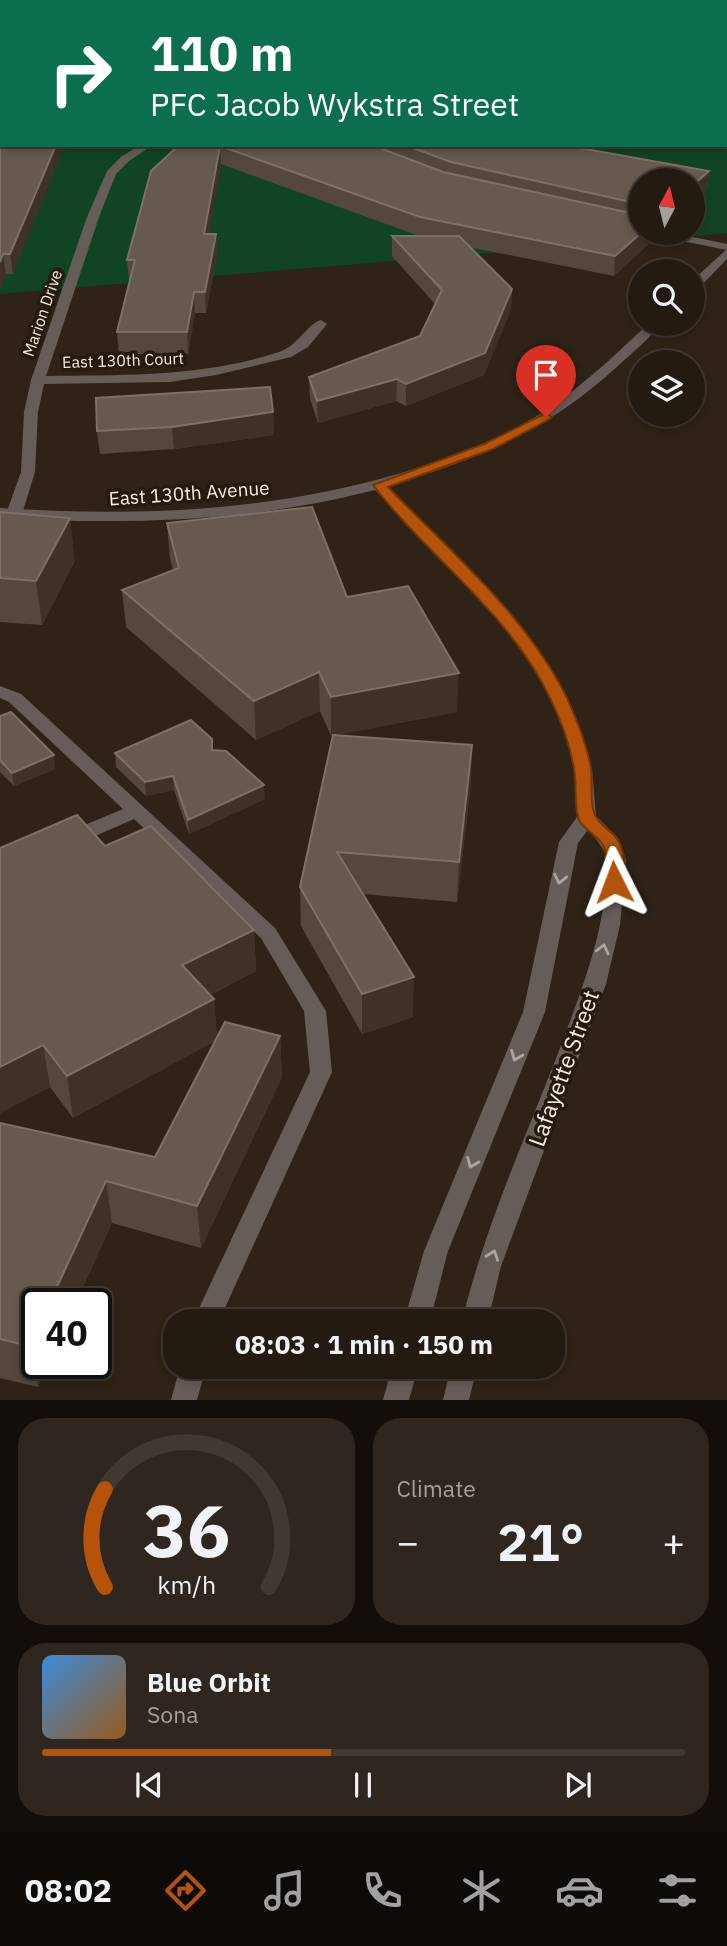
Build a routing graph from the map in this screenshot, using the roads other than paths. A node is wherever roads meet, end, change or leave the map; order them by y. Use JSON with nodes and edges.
{"nodes":[{"id":1,"x":145,"y":147,"type":"edge"},
{"id":2,"x":705,"y":243,"type":"edge"},
{"id":3,"x":727,"y":247,"type":"edge"},
{"id":4,"x":727,"y":253,"type":"edge"},
{"id":5,"x":705,"y":275,"type":"edge"},
{"id":6,"x":321,"y":324,"type":"dead end"},
{"id":7,"x":642,"y":336,"type":"edge"},
{"id":8,"x":38,"y":380,"type":"junction"},
{"id":9,"x":379,"y":485,"type":"junction"},
{"id":10,"x":7,"y":513,"type":"edge"},
{"id":11,"x":0,"y":691,"type":"edge"},
{"id":12,"x":136,"y":811,"type":"junction"},
{"id":13,"x":587,"y":818,"type":"junction"},
{"id":14,"x":49,"y":849,"type":"edge"},
{"id":15,"x":212,"y":1309,"type":"edge"},
{"id":16,"x":420,"y":1309,"type":"edge"},
{"id":17,"x":478,"y":1309,"type":"edge"},
{"id":18,"x":190,"y":1379,"type":"edge"},
{"id":19,"x":402,"y":1379,"type":"edge"},
{"id":20,"x":461,"y":1379,"type":"edge"},
{"id":21,"x":184,"y":1400,"type":"edge"},
{"id":22,"x":396,"y":1400,"type":"edge"},
{"id":23,"x":456,"y":1400,"type":"edge"}],
"edges":[{"from":1,"to":8,"type":"street","name":"Marion Drive"},
{"from":2,"to":3,"type":"street"},
{"from":4,"to":5,"type":"street"},
{"from":6,"to":8,"type":"street","name":"East 130th Court"},
{"from":7,"to":9,"type":"street","name":"East 130th Avenue"},
{"from":8,"to":10,"type":"street","name":"Marion Drive"},
{"from":9,"to":10,"type":"street","name":"East 130th Avenue"},
{"from":9,"to":13,"type":"street"},
{"from":11,"to":12,"type":"street"},
{"from":12,"to":14,"type":"street"},
{"from":12,"to":15,"type":"street"},
{"from":13,"to":16,"type":"street","one_way":true},
{"from":17,"to":13,"type":"street","name":"Lafayette Street","one_way":true},
{"from":18,"to":21,"type":"street"},
{"from":19,"to":22,"type":"street"},
{"from":20,"to":23,"type":"street"}]}
